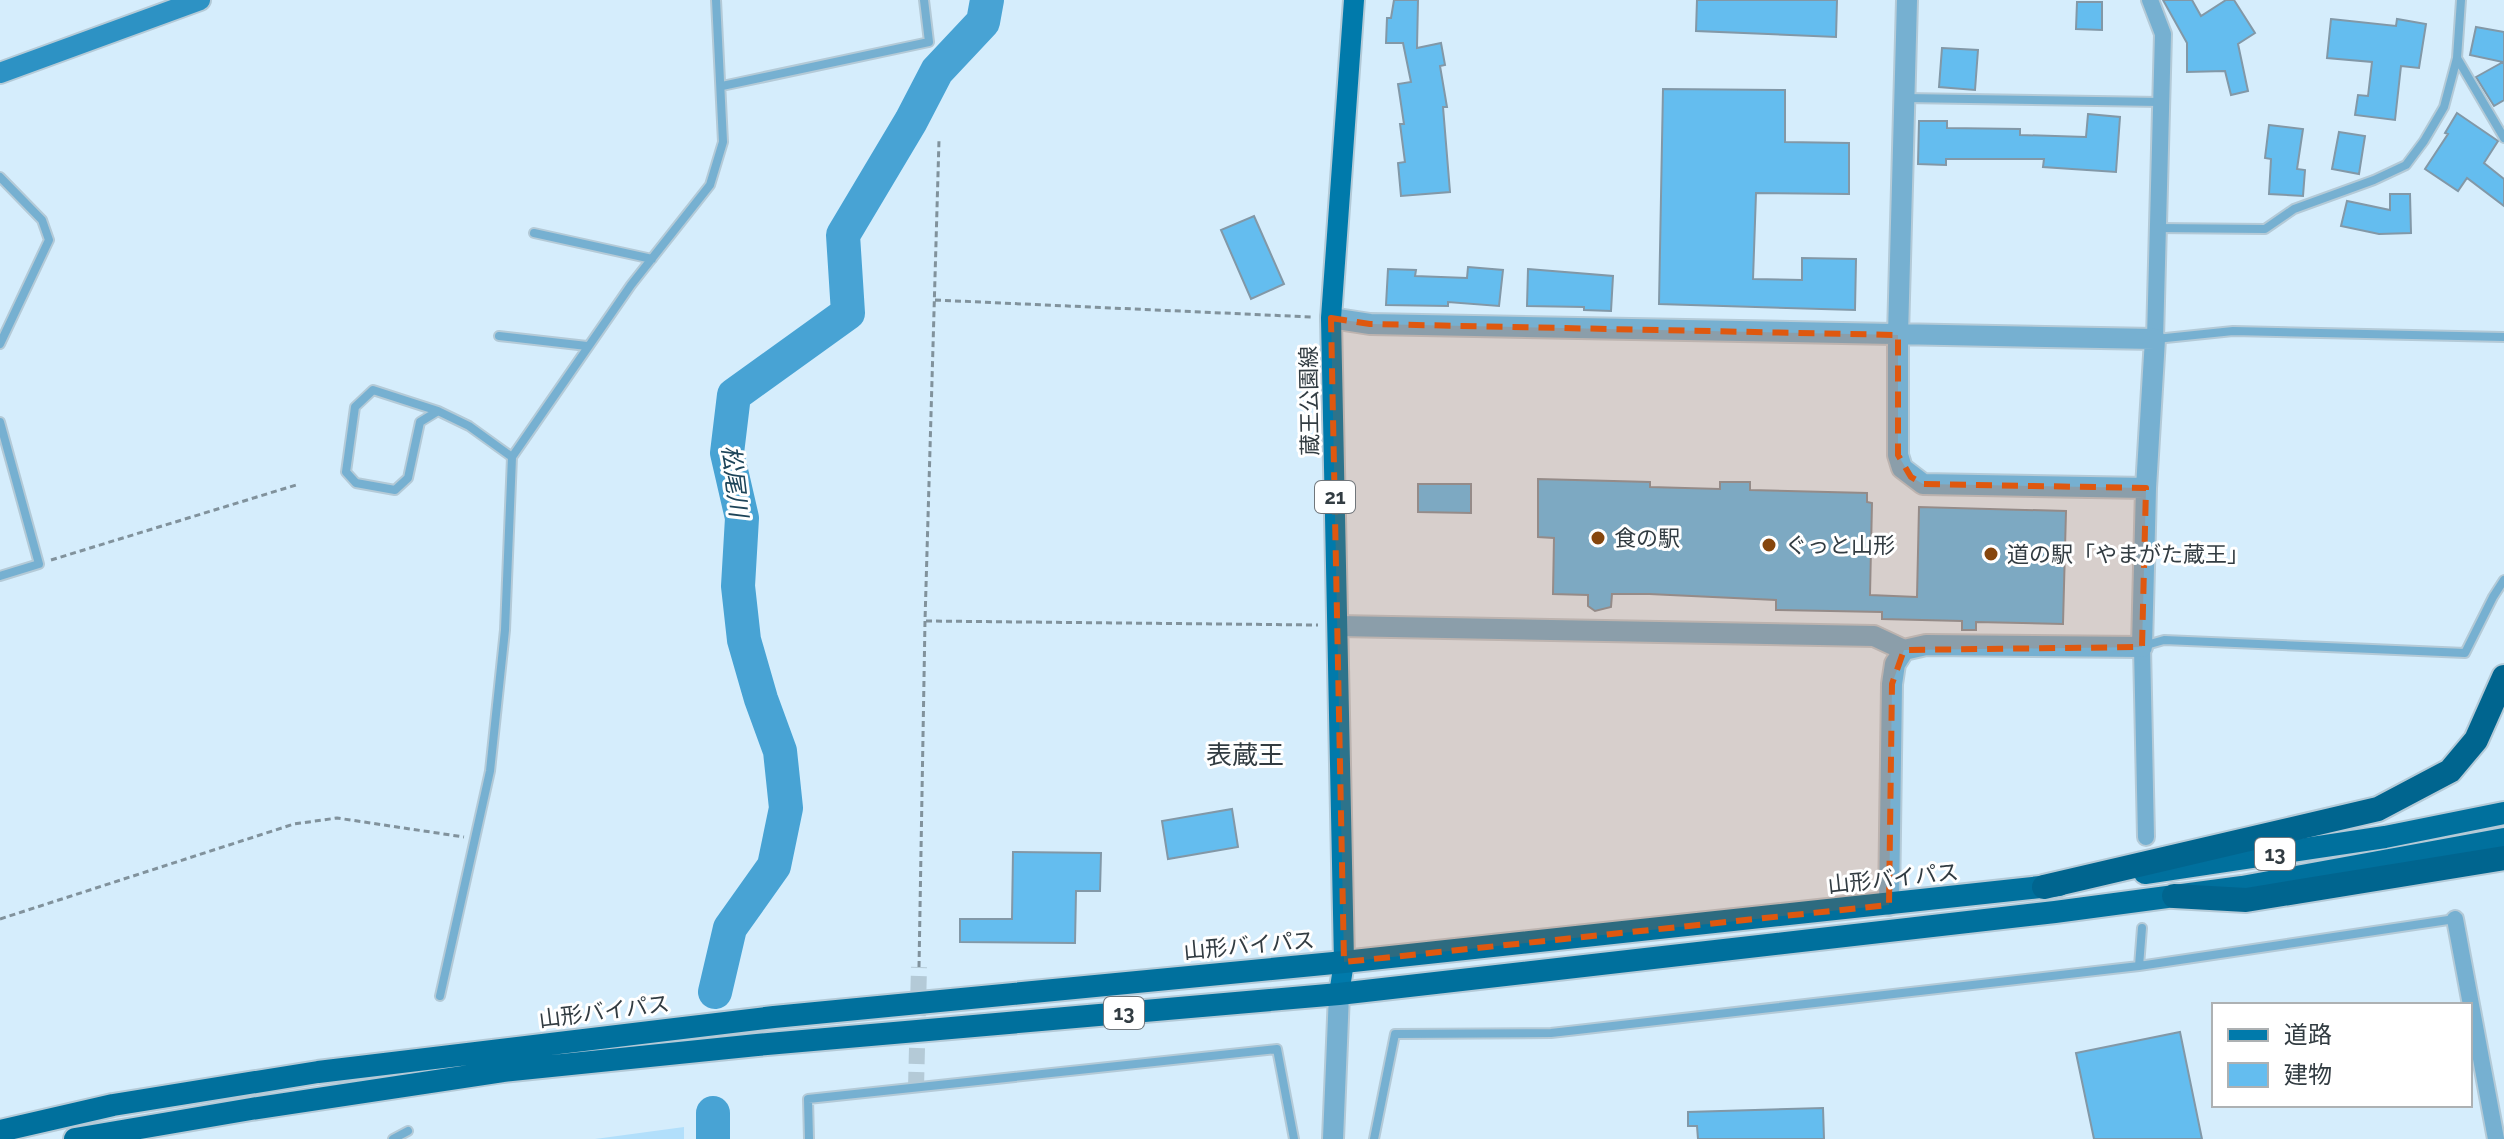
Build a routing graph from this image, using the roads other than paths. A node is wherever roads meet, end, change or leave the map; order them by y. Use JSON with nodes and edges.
{"nodes":[{"id":1,"x":200,"y":0,"type":"edge"},
{"id":2,"x":716,"y":0,"type":"edge"},
{"id":3,"x":924,"y":0,"type":"edge"},
{"id":4,"x":1354,"y":0,"type":"edge"},
{"id":5,"x":1907,"y":0,"type":"edge"},
{"id":6,"x":2150,"y":0,"type":"edge"},
{"id":7,"x":2461,"y":0,"type":"edge"},
{"id":8,"x":2457,"y":58,"type":"junction"},
{"id":9,"x":0,"y":73,"type":"edge"},
{"id":10,"x":722,"y":86,"type":"junction"},
{"id":11,"x":1904,"y":98,"type":"junction"},
{"id":12,"x":2160,"y":102,"type":"junction"},
{"id":13,"x":2504,"y":138,"type":"edge"},
{"id":14,"x":0,"y":177,"type":"edge"},
{"id":15,"x":2157,"y":228,"type":"junction"},
{"id":16,"x":534,"y":233,"type":"dead end"},
{"id":17,"x":652,"y":259,"type":"junction"},
{"id":18,"x":1331,"y":318,"type":"junction"},
{"id":19,"x":1898,"y":335,"type":"junction"},
{"id":20,"x":499,"y":336,"type":"dead end"},
{"id":21,"x":2504,"y":337,"type":"edge"},
{"id":22,"x":2155,"y":339,"type":"junction"},
{"id":23,"x":0,"y":344,"type":"edge"},
{"id":24,"x":587,"y":346,"type":"junction"},
{"id":25,"x":438,"y":411,"type":"junction"},
{"id":26,"x":0,"y":422,"type":"edge"},
{"id":27,"x":512,"y":457,"type":"junction"},
{"id":28,"x":2146,"y":488,"type":"junction"},
{"id":29,"x":0,"y":576,"type":"edge"},
{"id":30,"x":2504,"y":580,"type":"edge"},
{"id":31,"x":1338,"y":626,"type":"junction"},
{"id":32,"x":2142,"y":647,"type":"junction"},
{"id":33,"x":1904,"y":650,"type":"junction"},
{"id":34,"x":2504,"y":677,"type":"edge"},
{"id":35,"x":2504,"y":813,"type":"edge"},
{"id":36,"x":2146,"y":837,"type":"dead end"},
{"id":37,"x":2504,"y":839,"type":"edge"},
{"id":38,"x":2504,"y":858,"type":"edge"},
{"id":39,"x":2044,"y":887,"type":"junction"},
{"id":40,"x":2174,"y":896,"type":"junction"},
{"id":41,"x":1889,"y":905,"type":"junction"},
{"id":42,"x":2455,"y":919,"type":"joint"},
{"id":43,"x":2142,"y":928,"type":"dead end"},
{"id":44,"x":1344,"y":962,"type":"junction"},
{"id":45,"x":2139,"y":966,"type":"junction"},
{"id":46,"x":1339,"y":994,"type":"junction"},
{"id":47,"x":440,"y":996,"type":"dead end"},
{"id":48,"x":2471,"y":1003,"type":"edge"},
{"id":49,"x":2472,"y":1010,"type":"edge"},
{"id":50,"x":0,"y":1131,"type":"edge"},
{"id":51,"x":408,"y":1131,"type":"dead end"},
{"id":52,"x":75,"y":1139,"type":"edge"},
{"id":53,"x":393,"y":1139,"type":"edge"},
{"id":54,"x":809,"y":1139,"type":"edge"},
{"id":55,"x":1294,"y":1139,"type":"edge"},
{"id":56,"x":1333,"y":1139,"type":"edge"},
{"id":57,"x":1374,"y":1139,"type":"edge"},
{"id":58,"x":2496,"y":1139,"type":"edge"}],
"edges":[{"from":1,"to":9,"type":"main road"},
{"from":2,"to":10,"type":"lane"},
{"from":3,"to":10,"type":"lane"},
{"from":4,"to":18,"type":"main road","name":"蔵王公園線","number":"21"},
{"from":5,"to":11,"type":"street"},
{"from":6,"to":12,"type":"street"},
{"from":7,"to":8,"type":"lane"},
{"from":8,"to":13,"type":"lane"},
{"from":8,"to":15,"type":"lane"},
{"from":10,"to":17,"type":"lane"},
{"from":11,"to":12,"type":"lane"},
{"from":11,"to":19,"type":"street"},
{"from":12,"to":15,"type":"street"},
{"from":14,"to":23,"type":"lane"},
{"from":15,"to":22,"type":"street"},
{"from":16,"to":17,"type":"lane"},
{"from":17,"to":24,"type":"lane"},
{"from":18,"to":19,"type":"street"},
{"from":18,"to":31,"type":"main road","name":"蔵王公園線","number":"21"},
{"from":19,"to":22,"type":"street"},
{"from":19,"to":28,"type":"street"},
{"from":20,"to":24,"type":"lane"},
{"from":21,"to":22,"type":"lane"},
{"from":22,"to":28,"type":"street"},
{"from":24,"to":27,"type":"lane"},
{"from":25,"to":25,"type":"lane"},
{"from":25,"to":27,"type":"lane"},
{"from":26,"to":29,"type":"lane"},
{"from":27,"to":47,"type":"lane"},
{"from":28,"to":32,"type":"street"},
{"from":30,"to":32,"type":"lane"},
{"from":31,"to":33,"type":"street"},
{"from":31,"to":44,"type":"main road","name":"蔵王公園線","number":"21"},
{"from":32,"to":33,"type":"street"},
{"from":32,"to":36,"type":"street"},
{"from":33,"to":41,"type":"street"},
{"from":34,"to":39,"type":"highway"},
{"from":35,"to":39,"type":"highway","name":"山形バイパス","number":"13"},
{"from":37,"to":40,"type":"highway","number":"13"},
{"from":38,"to":40,"type":"highway"},
{"from":39,"to":41,"type":"highway","name":"山形バイパス","number":"13"},
{"from":40,"to":46,"type":"highway","number":"13"},
{"from":41,"to":44,"type":"highway","name":"山形バイパス","number":"13"},
{"from":42,"to":45,"type":"lane"},
{"from":42,"to":48,"type":"street"},
{"from":43,"to":45,"type":"lane"},
{"from":44,"to":46,"type":"main road","name":"蔵王公園線","number":"21"},
{"from":44,"to":50,"type":"highway","name":"山形バイパス","number":"13"},
{"from":45,"to":57,"type":"lane"},
{"from":46,"to":52,"type":"highway","number":"13"},
{"from":46,"to":56,"type":"street"},
{"from":49,"to":58,"type":"street"},
{"from":51,"to":53,"type":"lane"},
{"from":54,"to":55,"type":"lane"}]}
